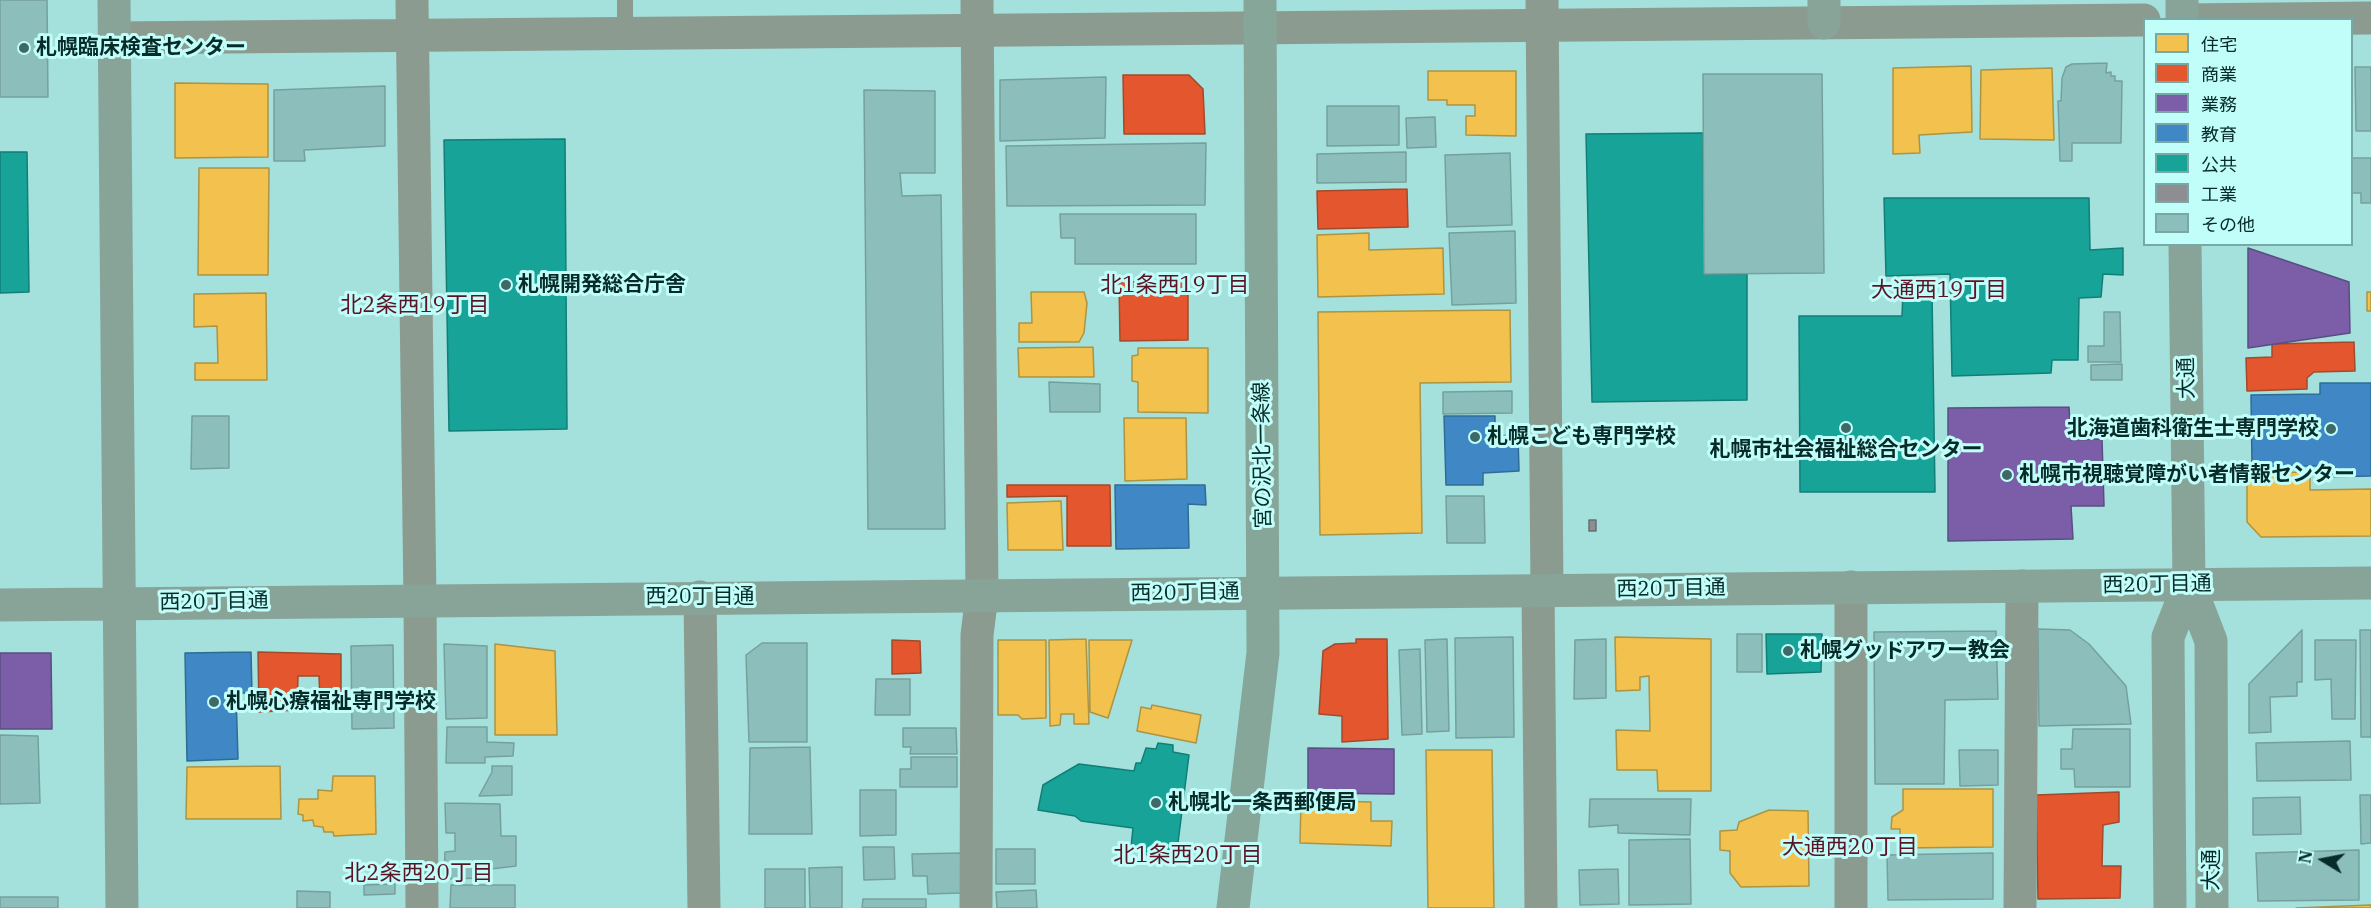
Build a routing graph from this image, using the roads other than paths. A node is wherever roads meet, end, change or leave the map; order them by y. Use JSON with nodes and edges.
{"nodes":[{"id":1,"x":114,"y":0,"type":"edge"},
{"id":2,"x":412,"y":0,"type":"edge"},
{"id":3,"x":625,"y":0,"type":"edge"},
{"id":4,"x":2182,"y":0,"type":"edge"},
{"id":5,"x":1824,"y":11,"type":"edge"},
{"id":6,"x":1542,"y":13,"type":"edge"},
{"id":7,"x":1260,"y":14,"type":"edge"},
{"id":8,"x":977,"y":15,"type":"edge"},
{"id":9,"x":2183,"y":18,"type":"edge"},
{"id":10,"x":2353,"y":18,"type":"edge"},
{"id":11,"x":2371,"y":18,"type":"edge"},
{"id":12,"x":2143,"y":20,"type":"edge"},
{"id":13,"x":625,"y":33,"type":"junction"},
{"id":14,"x":412,"y":35,"type":"junction"},
{"id":15,"x":114,"y":38,"type":"junction"},
{"id":16,"x":2185,"y":246,"type":"edge"},
{"id":17,"x":2371,"y":583,"type":"edge"},
{"id":18,"x":2189,"y":584,"type":"junction"},
{"id":19,"x":2022,"y":586,"type":"junction"},
{"id":20,"x":1851,"y":587,"type":"junction"},
{"id":21,"x":1543,"y":590,"type":"junction"},
{"id":22,"x":1264,"y":593,"type":"junction"},
{"id":23,"x":982,"y":596,"type":"junction"},
{"id":24,"x":700,"y":597,"type":"junction"},
{"id":25,"x":420,"y":600,"type":"junction"},
{"id":26,"x":0,"y":604,"type":"edge"},
{"id":27,"x":120,"y":604,"type":"junction"},
{"id":28,"x":122,"y":908,"type":"edge"},
{"id":29,"x":422,"y":908,"type":"edge"},
{"id":30,"x":704,"y":908,"type":"edge"},
{"id":31,"x":976,"y":908,"type":"edge"},
{"id":32,"x":1233,"y":908,"type":"edge"},
{"id":33,"x":1541,"y":908,"type":"edge"},
{"id":34,"x":1851,"y":908,"type":"edge"},
{"id":35,"x":2020,"y":908,"type":"edge"},
{"id":36,"x":2170,"y":908,"type":"edge"},
{"id":37,"x":2212,"y":908,"type":"edge"}],
"edges":[{"from":1,"to":15,"type":"street"},
{"from":2,"to":14,"type":"street"},
{"from":3,"to":13,"type":"lane"},
{"from":4,"to":9,"type":"street"},
{"from":5,"to":6,"type":"street"},
{"from":5,"to":12,"type":"street"},
{"from":6,"to":7,"type":"street"},
{"from":6,"to":21,"type":"street"},
{"from":7,"to":8,"type":"street"},
{"from":7,"to":22,"type":"main road","name":"宮の沢北一条線"},
{"from":8,"to":13,"type":"street"},
{"from":8,"to":23,"type":"street"},
{"from":10,"to":11,"type":"street"},
{"from":13,"to":14,"type":"street"},
{"from":14,"to":15,"type":"street"},
{"from":14,"to":25,"type":"street"},
{"from":15,"to":27,"type":"street"},
{"from":16,"to":18,"type":"street","name":"大通"},
{"from":17,"to":18,"type":"street","name":"西20丁目通"},
{"from":18,"to":19,"type":"street","name":"西20丁目通"},
{"from":18,"to":36,"type":"street","name":"大通"},
{"from":18,"to":37,"type":"street","name":"大通"},
{"from":19,"to":20,"type":"street","name":"西20丁目通"},
{"from":19,"to":35,"type":"street"},
{"from":20,"to":21,"type":"street","name":"西20丁目通"},
{"from":20,"to":34,"type":"street"},
{"from":21,"to":22,"type":"street","name":"西20丁目通"},
{"from":21,"to":33,"type":"street"},
{"from":22,"to":23,"type":"street","name":"西20丁目通"},
{"from":22,"to":32,"type":"main road","name":"宮の沢北一条線"},
{"from":23,"to":24,"type":"street","name":"西20丁目通"},
{"from":23,"to":31,"type":"street"},
{"from":24,"to":25,"type":"street","name":"西20丁目通"},
{"from":24,"to":30,"type":"street"},
{"from":25,"to":27,"type":"street","name":"西20丁目通"},
{"from":25,"to":29,"type":"street"},
{"from":26,"to":27,"type":"street","name":"西20丁目通"},
{"from":27,"to":28,"type":"street"}]}
